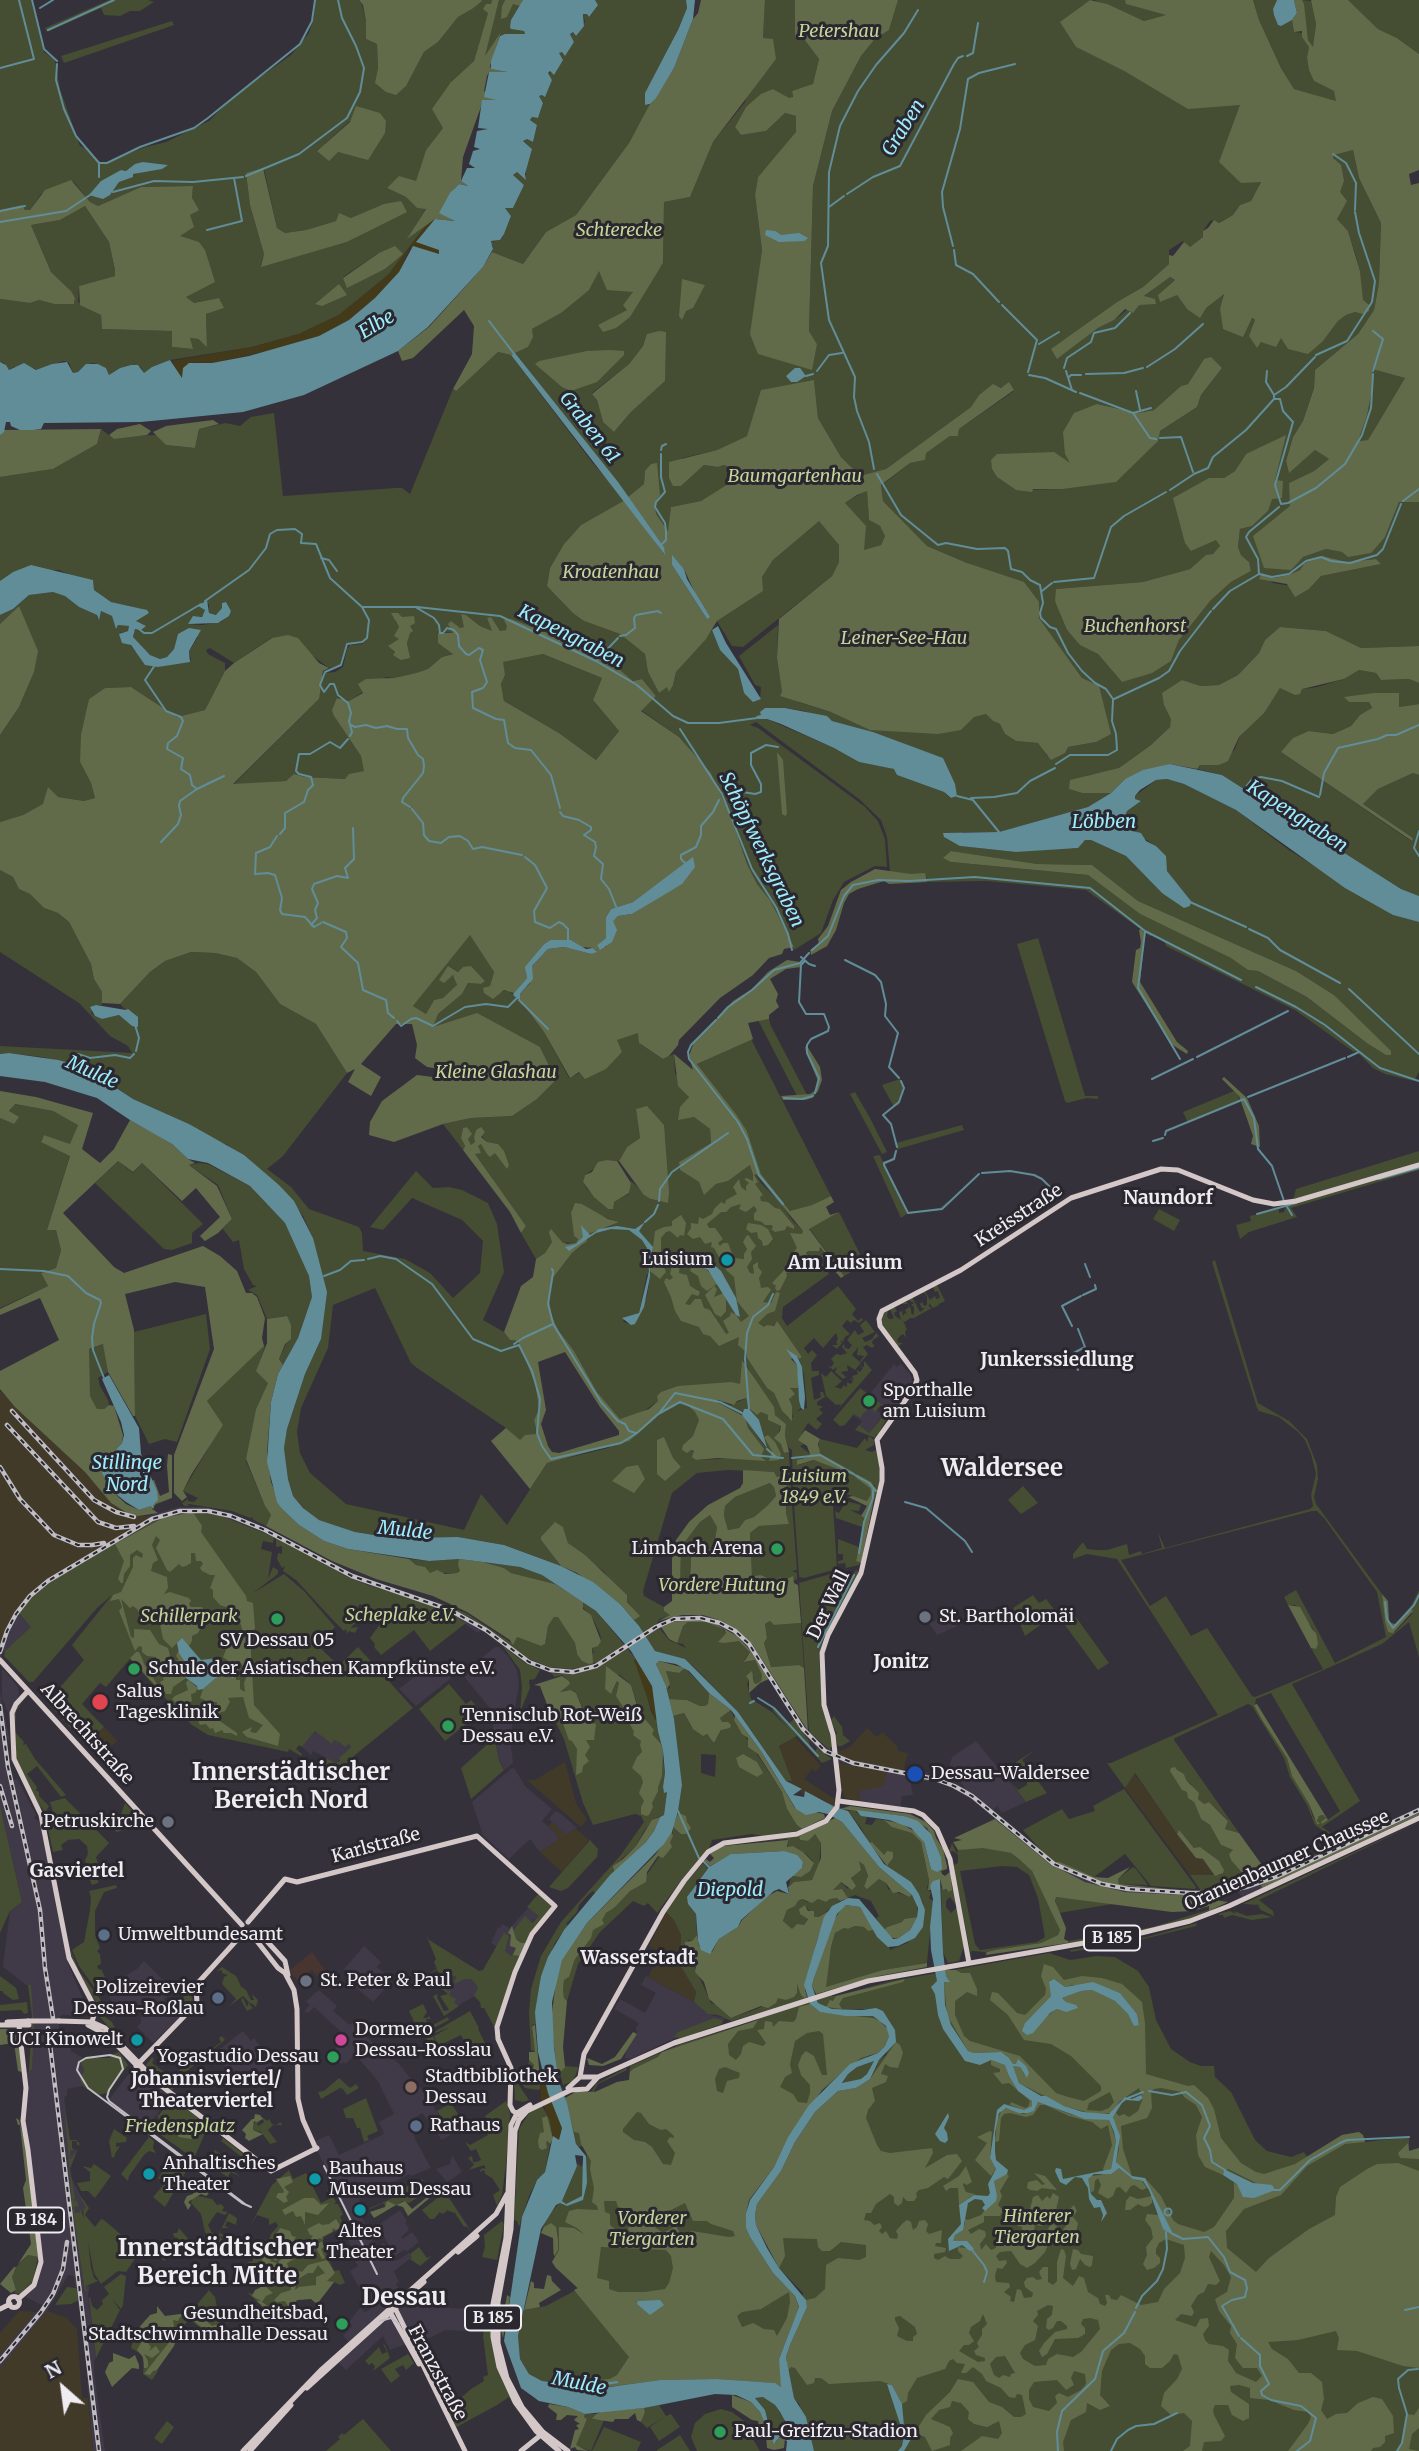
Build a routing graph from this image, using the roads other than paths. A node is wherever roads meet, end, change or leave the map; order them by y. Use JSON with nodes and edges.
{"nodes":[{"id":1,"x":1419,"y":1165,"type":"edge"},
{"id":2,"x":917,"y":1381,"type":"joint"},
{"id":3,"x":0,"y":1660,"type":"edge"},
{"id":4,"x":28,"y":1691,"type":"junction"},
{"id":5,"x":838,"y":1803,"type":"junction"},
{"id":6,"x":1419,"y":1818,"type":"edge"},
{"id":7,"x":246,"y":1926,"type":"junction"},
{"id":8,"x":968,"y":1953,"type":"junction"},
{"id":9,"x":981,"y":1961,"type":"junction"},
{"id":10,"x":969,"y":1963,"type":"junction"},
{"id":11,"x":0,"y":2024,"type":"edge"},
{"id":12,"x":25,"y":2024,"type":"junction"},
{"id":13,"x":92,"y":2024,"type":"junction"},
{"id":14,"x":137,"y":2063,"type":"junction"},
{"id":15,"x":598,"y":2077,"type":"junction"},
{"id":16,"x":581,"y":2078,"type":"junction"},
{"id":17,"x":591,"y":2084,"type":"junction"},
{"id":18,"x":581,"y":2089,"type":"junction"},
{"id":19,"x":565,"y":2091,"type":"junction"},
{"id":20,"x":510,"y":2102,"type":"junction"},
{"id":21,"x":539,"y":2103,"type":"junction"},
{"id":22,"x":527,"y":2106,"type":"junction"},
{"id":23,"x":519,"y":2115,"type":"junction"},
{"id":24,"x":506,"y":2212,"type":"junction"},
{"id":25,"x":0,"y":2309,"type":"edge"},
{"id":26,"x":392,"y":2309,"type":"junction"},
{"id":27,"x":384,"y":2320,"type":"junction"},
{"id":28,"x":395,"y":2323,"type":"junction"},
{"id":29,"x":541,"y":2434,"type":"junction"},
{"id":30,"x":243,"y":2451,"type":"edge"},
{"id":31,"x":250,"y":2451,"type":"edge"},
{"id":32,"x":464,"y":2451,"type":"edge"},
{"id":33,"x":521,"y":2451,"type":"edge"},
{"id":34,"x":559,"y":2451,"type":"edge"},
{"id":35,"x":568,"y":2451,"type":"edge"}],
"edges":[{"from":1,"to":2,"type":"main road","name":"Kreisstraße"},
{"from":2,"to":5,"type":"main road","name":"Der Wall"},
{"from":3,"to":4,"type":"main road","name":"Albrechtstraße"},
{"from":4,"to":7,"type":"main road","name":"Albrechtstraße"},
{"from":4,"to":13,"type":"main road"},
{"from":5,"to":8,"type":"main road"},
{"from":5,"to":16,"type":"main road"},
{"from":6,"to":9,"type":"main road","name":"Oranienbaumer Chaussee","number":"B 185"},
{"from":7,"to":14,"type":"main road"},
{"from":7,"to":14,"type":"main road","name":"Albrechtstraße"},
{"from":7,"to":20,"type":"main road","name":"Karlstraße"},
{"from":8,"to":9,"type":"main road"},
{"from":8,"to":10,"type":"main road"},
{"from":9,"to":10,"type":"main road","name":"Oranienbaumer Chaussee","number":"B 185"},
{"from":10,"to":15,"type":"main road","name":"Oranienbaumer Chaussee","number":"B 185"},
{"from":11,"to":12,"type":"main road"},
{"from":12,"to":13,"type":"main road","bridge":true},
{"from":12,"to":25,"type":"main road","number":"B 184"},
{"from":13,"to":14,"type":"main road"},
{"from":15,"to":16,"type":"main road","number":"B 185"},
{"from":15,"to":17,"type":"main road","number":"B 185"},
{"from":16,"to":17,"type":"main road"},
{"from":16,"to":18,"type":"main road"},
{"from":16,"to":19,"type":"main road"},
{"from":17,"to":18,"type":"main road"},
{"from":18,"to":19,"type":"main road"},
{"from":19,"to":21,"type":"main road"},
{"from":20,"to":22,"type":"main road"},
{"from":20,"to":23,"type":"main road"},
{"from":21,"to":22,"type":"main road"},
{"from":21,"to":23,"type":"main road"},
{"from":22,"to":23,"type":"main road"},
{"from":23,"to":24,"type":"main road","number":"B 185"},
{"from":23,"to":24,"type":"main road","number":"B 185"},
{"from":24,"to":26,"type":"main road"},
{"from":24,"to":29,"type":"main road","number":"B 185"},
{"from":26,"to":27,"type":"main road"},
{"from":26,"to":28,"type":"main road","name":"Franzstraße"},
{"from":26,"to":30,"type":"main road"},
{"from":26,"to":32,"type":"main road","name":"Franzstraße"},
{"from":27,"to":28,"type":"main road"},
{"from":27,"to":31,"type":"main road"},
{"from":28,"to":32,"type":"main road","name":"Franzstraße"},
{"from":29,"to":33,"type":"main road"},
{"from":29,"to":34,"type":"main road","number":"B 185"},
{"from":29,"to":35,"type":"main road","number":"B 185"}]}
